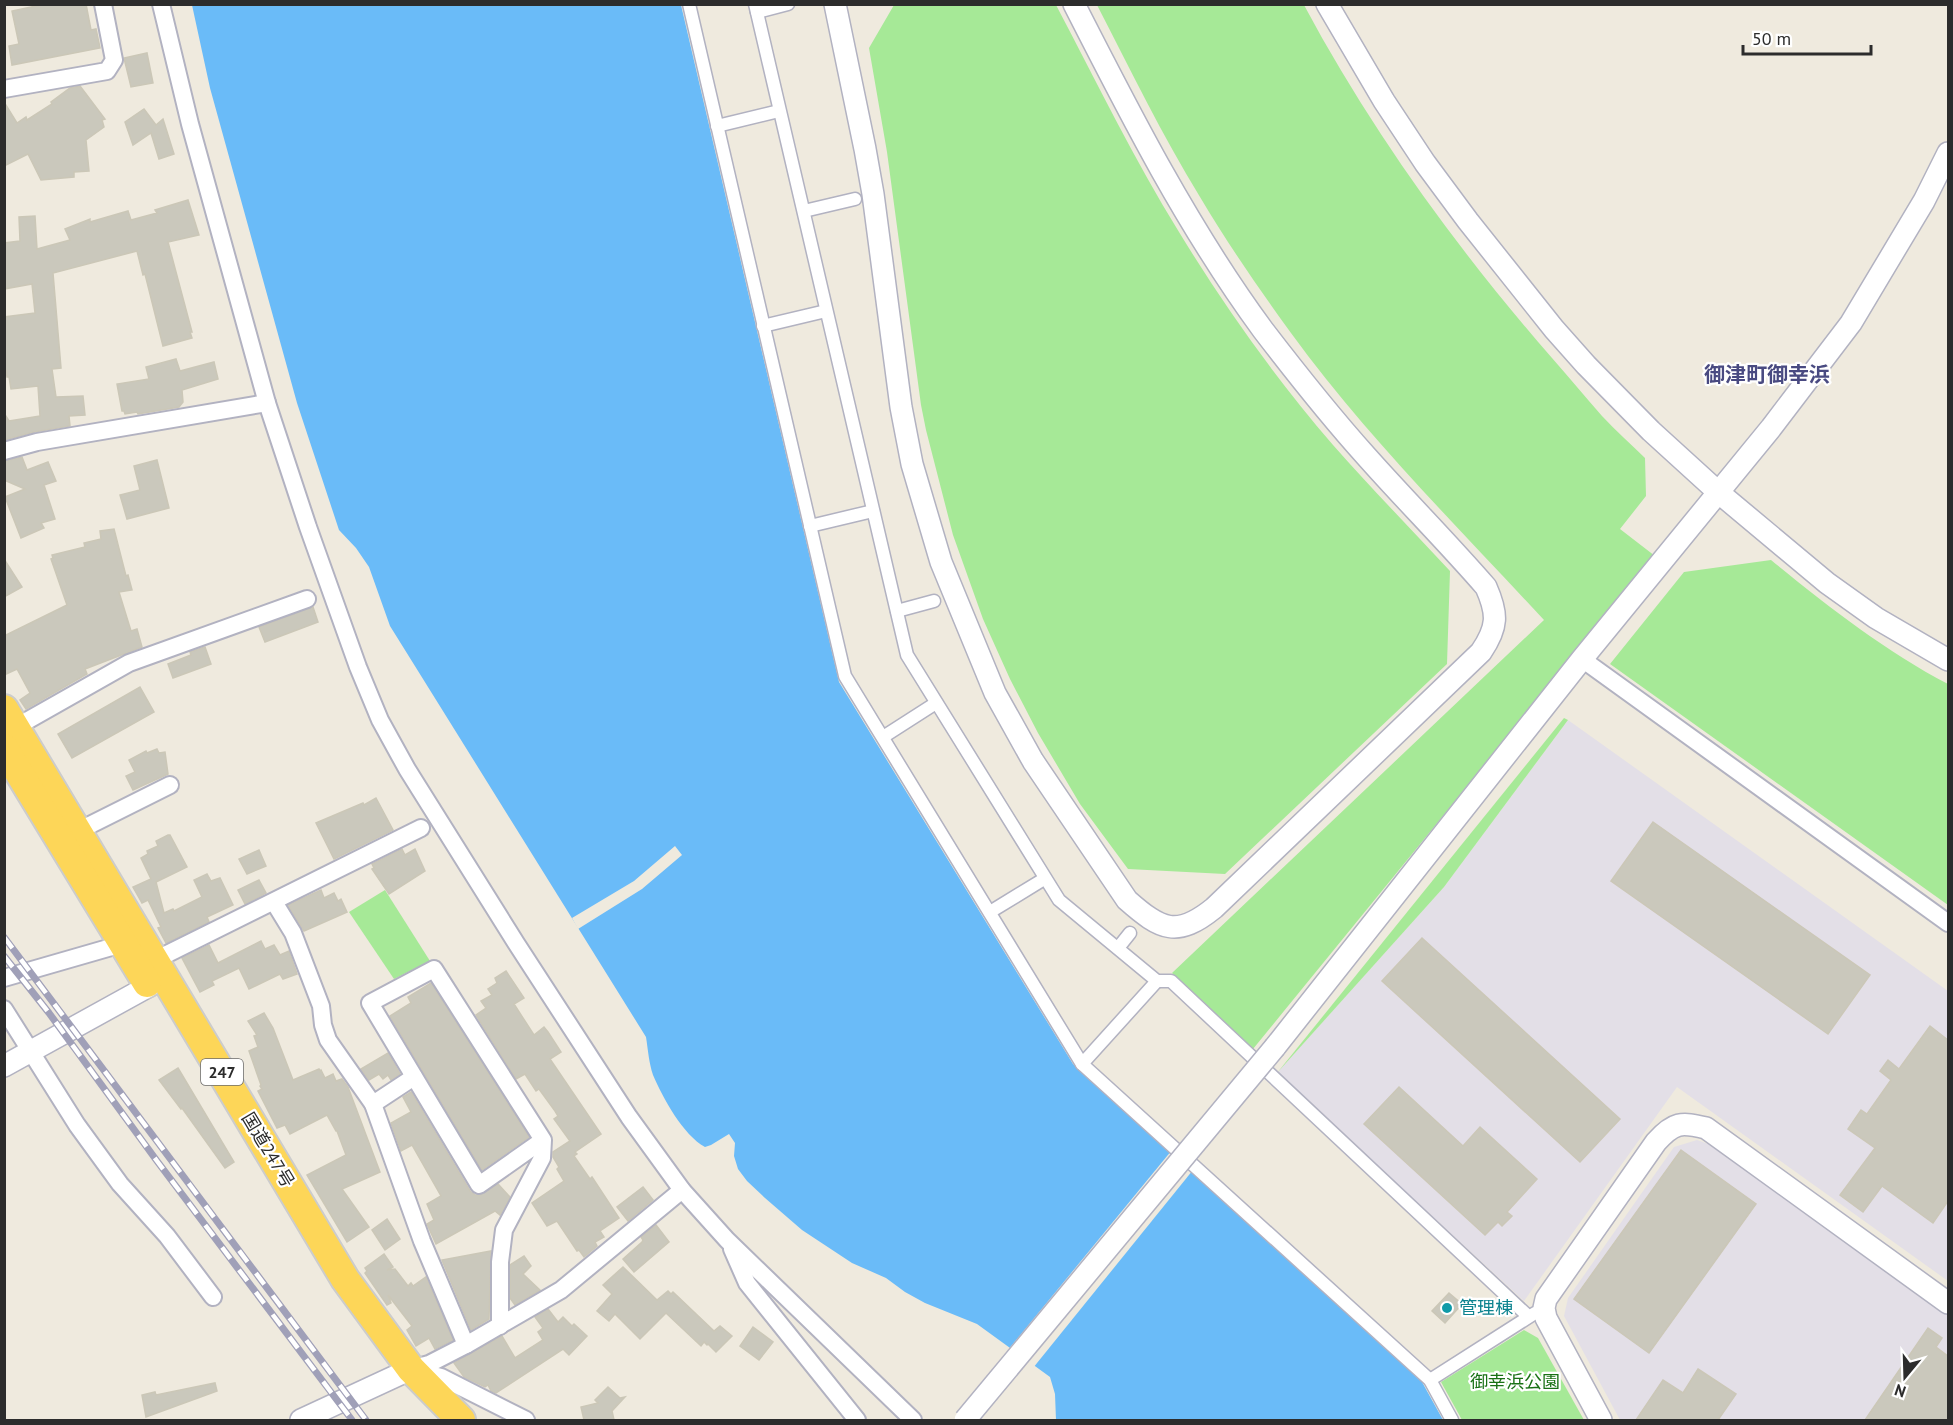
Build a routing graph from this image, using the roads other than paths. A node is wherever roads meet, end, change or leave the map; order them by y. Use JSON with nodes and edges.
{"nodes":[{"id":1,"x":103,"y":4,"type":"edge"},
{"id":2,"x":161,"y":4,"type":"edge"},
{"id":3,"x":689,"y":4,"type":"edge"},
{"id":4,"x":788,"y":4,"type":"edge"},
{"id":5,"x":835,"y":4,"type":"edge"},
{"id":6,"x":1074,"y":4,"type":"edge"},
{"id":7,"x":1327,"y":4,"type":"edge"},
{"id":8,"x":756,"y":8,"type":"edge"},
{"id":9,"x":4,"y":89,"type":"edge"},
{"id":10,"x":779,"y":111,"type":"junction"},
{"id":11,"x":717,"y":126,"type":"junction"},
{"id":12,"x":1948,"y":153,"type":"edge"},
{"id":13,"x":855,"y":199,"type":"dead end"},
{"id":14,"x":804,"y":211,"type":"junction"},
{"id":15,"x":826,"y":311,"type":"junction"},
{"id":16,"x":763,"y":326,"type":"junction"},
{"id":17,"x":267,"y":404,"type":"junction"},
{"id":18,"x":4,"y":452,"type":"edge"},
{"id":19,"x":1718,"y":492,"type":"junction"},
{"id":20,"x":873,"y":511,"type":"junction"},
{"id":21,"x":810,"y":526,"type":"junction"},
{"id":22,"x":307,"y":600,"type":"dead end"},
{"id":23,"x":934,"y":601,"type":"dead end"},
{"id":24,"x":897,"y":611,"type":"junction"},
{"id":25,"x":1582,"y":659,"type":"junction"},
{"id":26,"x":1948,"y":660,"type":"edge"},
{"id":27,"x":936,"y":703,"type":"junction"},
{"id":28,"x":8,"y":728,"type":"edge"},
{"id":29,"x":883,"y":737,"type":"junction"},
{"id":30,"x":170,"y":785,"type":"dead end"},
{"id":31,"x":421,"y":828,"type":"dead end"},
{"id":32,"x":78,"y":831,"type":"junction"},
{"id":33,"x":1044,"y":879,"type":"junction"},
{"id":34,"x":274,"y":902,"type":"junction"},
{"id":35,"x":990,"y":912,"type":"junction"},
{"id":36,"x":1948,"y":924,"type":"edge"},
{"id":37,"x":1130,"y":933,"type":"dead end"},
{"id":38,"x":122,"y":945,"type":"junction"},
{"id":39,"x":1118,"y":948,"type":"junction"},
{"id":40,"x":152,"y":973,"type":"junction"},
{"id":41,"x":4,"y":978,"type":"edge"},
{"id":42,"x":1157,"y":981,"type":"junction"},
{"id":43,"x":4,"y":1008,"type":"edge"},
{"id":44,"x":32,"y":1051,"type":"junction"},
{"id":45,"x":1082,"y":1064,"type":"junction"},
{"id":46,"x":4,"y":1066,"type":"edge"},
{"id":47,"x":414,"y":1077,"type":"junction"},
{"id":48,"x":373,"y":1104,"type":"junction"},
{"id":49,"x":543,"y":1140,"type":"junction"},
{"id":50,"x":682,"y":1190,"type":"junction"},
{"id":51,"x":727,"y":1240,"type":"junction"},
{"id":52,"x":213,"y":1297,"type":"dead end"},
{"id":53,"x":1948,"y":1303,"type":"edge"},
{"id":54,"x":1536,"y":1312,"type":"junction"},
{"id":55,"x":500,"y":1326,"type":"junction"},
{"id":56,"x":466,"y":1345,"type":"junction"},
{"id":57,"x":402,"y":1373,"type":"junction"},
{"id":58,"x":1430,"y":1380,"type":"junction"},
{"id":59,"x":301,"y":1420,"type":"edge"},
{"id":60,"x":434,"y":1420,"type":"edge"},
{"id":61,"x":461,"y":1420,"type":"edge"},
{"id":62,"x":526,"y":1420,"type":"edge"},
{"id":63,"x":858,"y":1420,"type":"edge"},
{"id":64,"x":913,"y":1420,"type":"edge"},
{"id":65,"x":965,"y":1420,"type":"edge"},
{"id":66,"x":1452,"y":1420,"type":"edge"},
{"id":67,"x":1602,"y":1420,"type":"edge"}],
"edges":[{"from":1,"to":9,"type":"street"},
{"from":2,"to":17,"type":"street"},
{"from":3,"to":11,"type":"street"},
{"from":4,"to":8,"type":"street"},
{"from":5,"to":6,"type":"street"},
{"from":7,"to":19,"type":"street"},
{"from":8,"to":10,"type":"street"},
{"from":10,"to":11,"type":"street"},
{"from":10,"to":14,"type":"street"},
{"from":11,"to":16,"type":"street"},
{"from":12,"to":19,"type":"street"},
{"from":13,"to":14,"type":"street"},
{"from":14,"to":15,"type":"street"},
{"from":15,"to":16,"type":"street"},
{"from":15,"to":20,"type":"street"},
{"from":16,"to":21,"type":"street"},
{"from":17,"to":18,"type":"street"},
{"from":17,"to":50,"type":"street"},
{"from":19,"to":25,"type":"street"},
{"from":19,"to":26,"type":"street"},
{"from":20,"to":21,"type":"street"},
{"from":20,"to":24,"type":"street"},
{"from":21,"to":29,"type":"street"},
{"from":22,"to":28,"type":"street"},
{"from":23,"to":24,"type":"street"},
{"from":24,"to":27,"type":"street"},
{"from":25,"to":36,"type":"street"},
{"from":25,"to":65,"type":"street","bridge":true},
{"from":27,"to":29,"type":"street"},
{"from":27,"to":33,"type":"street"},
{"from":28,"to":32,"type":"highway","name":"国道247号","number":"247"},
{"from":28,"to":38,"type":"highway","name":"国道247号","number":"247"},
{"from":29,"to":35,"type":"street"},
{"from":30,"to":32,"type":"street"},
{"from":31,"to":34,"type":"street"},
{"from":32,"to":40,"type":"highway","name":"国道247号","number":"247"},
{"from":33,"to":35,"type":"street"},
{"from":33,"to":39,"type":"street"},
{"from":34,"to":40,"type":"street"},
{"from":34,"to":48,"type":"street"},
{"from":35,"to":45,"type":"street"},
{"from":37,"to":39,"type":"street"},
{"from":38,"to":40,"type":"highway","name":"国道247号","number":"247"},
{"from":38,"to":41,"type":"street"},
{"from":39,"to":42,"type":"street"},
{"from":40,"to":44,"type":"street"},
{"from":40,"to":57,"type":"highway","name":"国道247号","number":"247"},
{"from":42,"to":45,"type":"street"},
{"from":42,"to":54,"type":"street"},
{"from":43,"to":44,"type":"street"},
{"from":44,"to":46,"type":"street"},
{"from":44,"to":52,"type":"street"},
{"from":45,"to":58,"type":"street"},
{"from":47,"to":48,"type":"street"},
{"from":47,"to":49,"type":"street"},
{"from":47,"to":49,"type":"street"},
{"from":48,"to":56,"type":"street"},
{"from":49,"to":55,"type":"street"},
{"from":50,"to":51,"type":"street"},
{"from":50,"to":55,"type":"street"},
{"from":51,"to":63,"type":"street"},
{"from":51,"to":64,"type":"street"},
{"from":53,"to":54,"type":"street"},
{"from":54,"to":58,"type":"street"},
{"from":54,"to":67,"type":"street"},
{"from":55,"to":56,"type":"street"},
{"from":56,"to":57,"type":"street"},
{"from":57,"to":59,"type":"street"},
{"from":57,"to":60,"type":"highway","name":"国道247号","number":"247"},
{"from":57,"to":61,"type":"highway","name":"国道247号","number":"247"},
{"from":57,"to":62,"type":"street"},
{"from":58,"to":66,"type":"street"}]}
